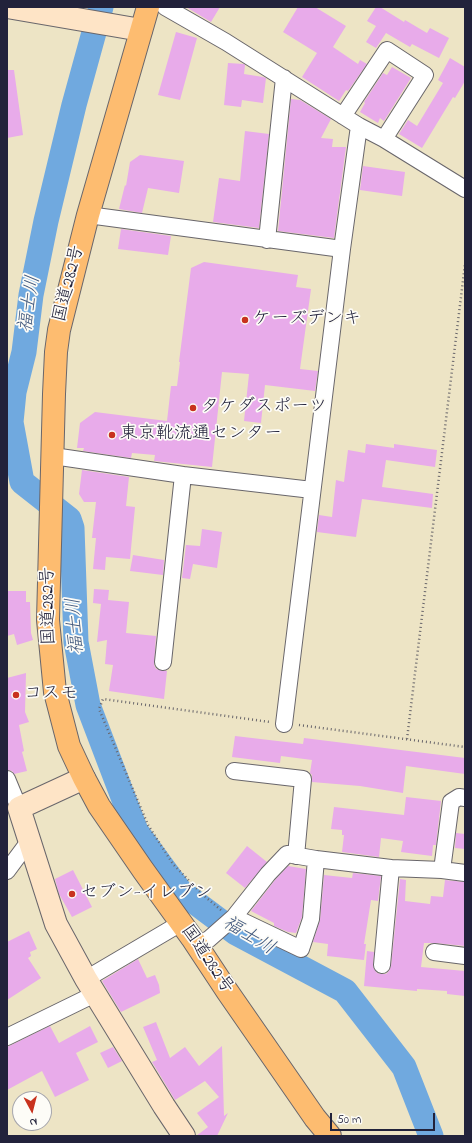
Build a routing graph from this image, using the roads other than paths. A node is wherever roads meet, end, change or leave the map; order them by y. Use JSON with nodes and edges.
{"nodes":[{"id":1,"x":7,"y":7,"type":"edge"},
{"id":2,"x":148,"y":7,"type":"edge"},
{"id":3,"x":165,"y":7,"type":"edge"},
{"id":4,"x":141,"y":30,"type":"junction"},
{"id":5,"x":284,"y":78,"type":"junction"},
{"id":6,"x":343,"y":116,"type":"junction"},
{"id":7,"x":359,"y":126,"type":"junction"},
{"id":8,"x":384,"y":139,"type":"junction"},
{"id":9,"x":465,"y":190,"type":"edge"},
{"id":10,"x":88,"y":216,"type":"junction"},
{"id":11,"x":267,"y":240,"type":"junction"},
{"id":12,"x":342,"y":249,"type":"junction"},
{"id":13,"x":52,"y":456,"type":"junction"},
{"id":14,"x":183,"y":475,"type":"junction"},
{"id":15,"x":312,"y":490,"type":"junction"},
{"id":16,"x":163,"y":662,"type":"dead end"},
{"id":17,"x":284,"y":724,"type":"dead end"},
{"id":18,"x":234,"y":771,"type":"dead end"},
{"id":19,"x":84,"y":778,"type":"junction"},
{"id":20,"x":7,"y":779,"type":"edge"},
{"id":21,"x":465,"y":798,"type":"edge"},
{"id":22,"x":19,"y":808,"type":"junction"},
{"id":23,"x":30,"y":840,"type":"junction"},
{"id":24,"x":296,"y":856,"type":"junction"},
{"id":25,"x":316,"y":859,"type":"junction"},
{"id":26,"x":391,"y":868,"type":"junction"},
{"id":27,"x":442,"y":870,"type":"junction"},
{"id":28,"x":7,"y":871,"type":"edge"},
{"id":29,"x":465,"y":873,"type":"edge"},
{"id":30,"x":233,"y":918,"type":"junction"},
{"id":31,"x":181,"y":923,"type":"junction"},
{"id":32,"x":203,"y":942,"type":"junction"},
{"id":33,"x":434,"y":952,"type":"dead end"},
{"id":34,"x":465,"y":956,"type":"edge"},
{"id":35,"x":382,"y":964,"type":"dead end"},
{"id":36,"x":90,"y":986,"type":"junction"},
{"id":37,"x":7,"y":1037,"type":"edge"},
{"id":38,"x":184,"y":1136,"type":"edge"},
{"id":39,"x":330,"y":1136,"type":"edge"}],
"edges":[{"from":1,"to":4,"type":"street"},
{"from":2,"to":4,"type":"highway","name":"国道282号"},
{"from":3,"to":5,"type":"street"},
{"from":4,"to":10,"type":"highway","name":"国道282号"},
{"from":5,"to":6,"type":"street"},
{"from":5,"to":11,"type":"street"},
{"from":6,"to":7,"type":"street"},
{"from":6,"to":8,"type":"street"},
{"from":7,"to":8,"type":"street"},
{"from":7,"to":12,"type":"street"},
{"from":8,"to":9,"type":"street"},
{"from":10,"to":11,"type":"street"},
{"from":10,"to":13,"type":"highway","name":"国道282号"},
{"from":11,"to":12,"type":"street"},
{"from":12,"to":15,"type":"street"},
{"from":13,"to":14,"type":"street"},
{"from":13,"to":19,"type":"highway","name":"国道282号"},
{"from":14,"to":15,"type":"street"},
{"from":14,"to":16,"type":"street"},
{"from":15,"to":17,"type":"street"},
{"from":18,"to":24,"type":"street"},
{"from":19,"to":22,"type":"street"},
{"from":19,"to":31,"type":"highway","name":"国道282号"},
{"from":20,"to":22,"type":"street"},
{"from":21,"to":27,"type":"street"},
{"from":22,"to":23,"type":"street"},
{"from":23,"to":28,"type":"street"},
{"from":23,"to":36,"type":"street"},
{"from":24,"to":25,"type":"street"},
{"from":24,"to":30,"type":"street"},
{"from":25,"to":26,"type":"street"},
{"from":25,"to":30,"type":"street"},
{"from":26,"to":27,"type":"street"},
{"from":26,"to":35,"type":"street"},
{"from":27,"to":29,"type":"street"},
{"from":30,"to":32,"type":"street"},
{"from":31,"to":32,"type":"highway","name":"国道282号"},
{"from":31,"to":36,"type":"street"},
{"from":32,"to":39,"type":"highway","name":"国道282号"},
{"from":33,"to":34,"type":"street"},
{"from":36,"to":37,"type":"street"},
{"from":36,"to":38,"type":"street"}]}
